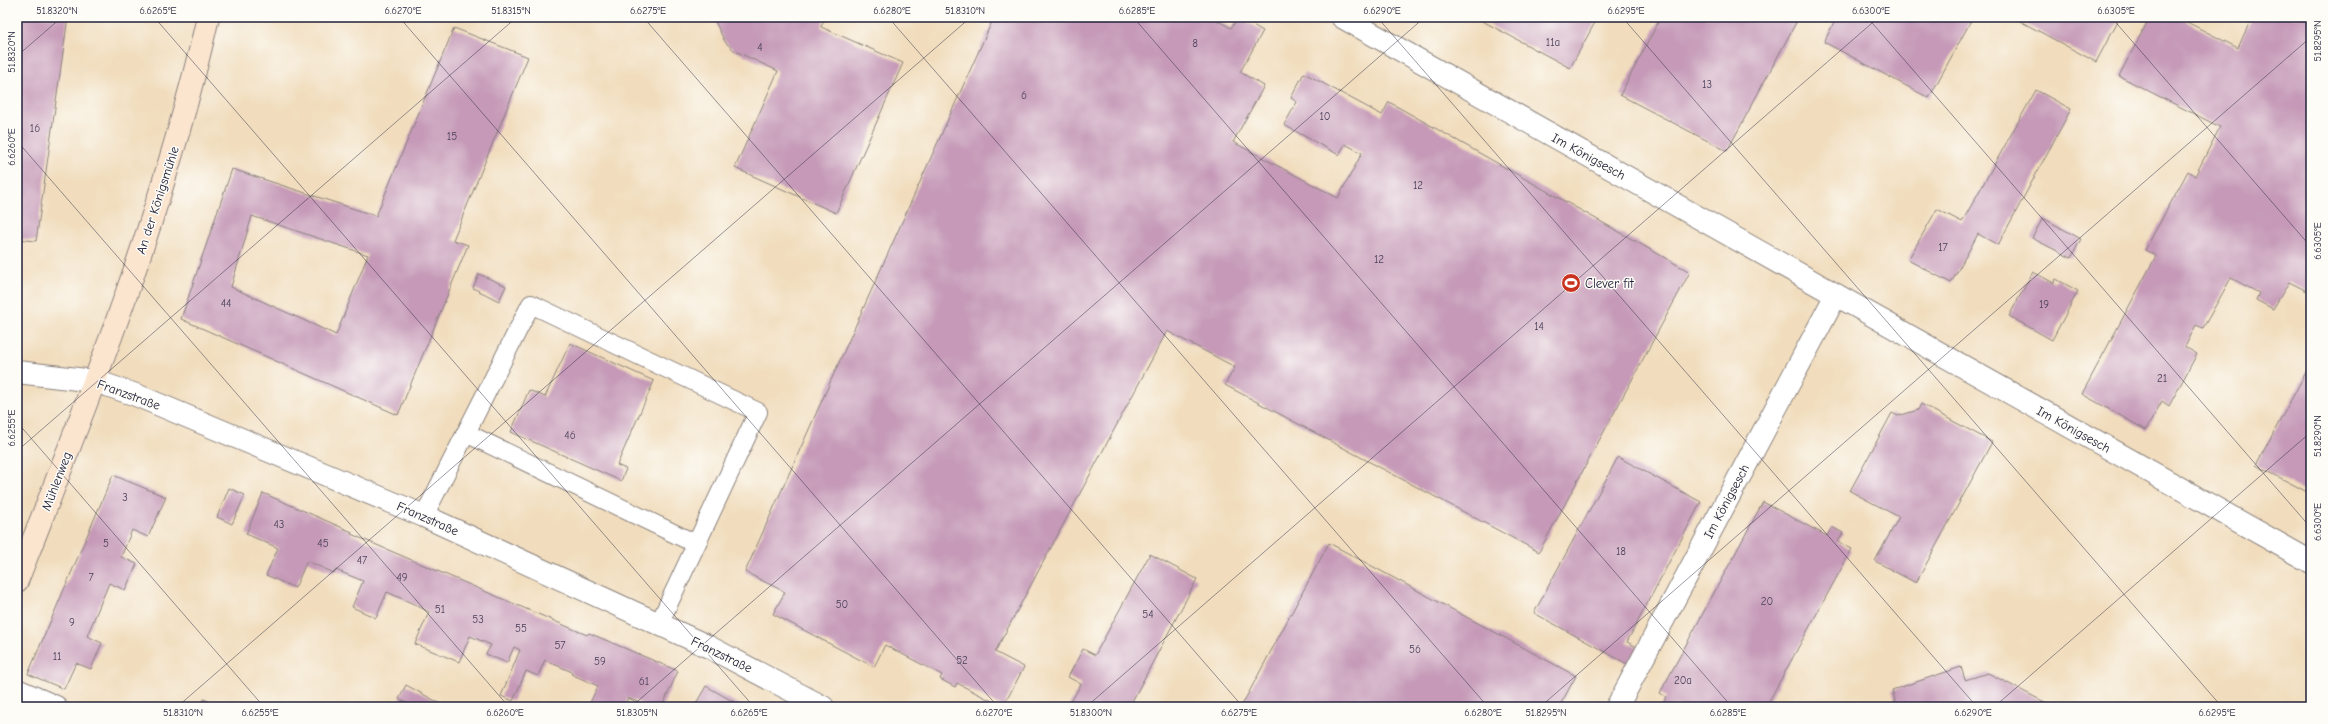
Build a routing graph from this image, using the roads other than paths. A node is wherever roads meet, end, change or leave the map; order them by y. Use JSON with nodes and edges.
{"nodes":[{"id":1,"x":208,"y":17,"type":"edge"},
{"id":2,"x":1342,"y":17,"type":"edge"},
{"id":3,"x":1836,"y":295,"type":"junction"},
{"id":4,"x":17,"y":372,"type":"edge"},
{"id":5,"x":95,"y":381,"type":"junction"},
{"id":6,"x":466,"y":433,"type":"junction"},
{"id":7,"x":424,"y":516,"type":"junction"},
{"id":8,"x":696,"y":544,"type":"junction"},
{"id":9,"x":2311,"y":562,"type":"edge"},
{"id":10,"x":17,"y":581,"type":"edge"},
{"id":11,"x":659,"y":624,"type":"junction"},
{"id":12,"x":17,"y":690,"type":"edge"},
{"id":13,"x":56,"y":707,"type":"edge"},
{"id":14,"x":823,"y":707,"type":"edge"},
{"id":15,"x":1616,"y":707,"type":"edge"}],
"edges":[{"from":1,"to":5,"type":"main road","name":"An der Königsmühle"},
{"from":2,"to":3,"type":"street","name":"Im Königsesch"},
{"from":3,"to":9,"type":"street","name":"Im Königsesch"},
{"from":3,"to":15,"type":"street","name":"Im Königsesch"},
{"from":4,"to":5,"type":"street","name":"Franzstraße"},
{"from":5,"to":7,"type":"street","name":"Franzstraße"},
{"from":5,"to":10,"type":"main road","name":"Mühlenweg"},
{"from":6,"to":7,"type":"lane"},
{"from":6,"to":8,"type":"lane"},
{"from":6,"to":8,"type":"lane"},
{"from":7,"to":11,"type":"street","name":"Franzstraße"},
{"from":8,"to":11,"type":"lane"},
{"from":11,"to":14,"type":"street","name":"Franzstraße"},
{"from":12,"to":13,"type":"street"}]}
